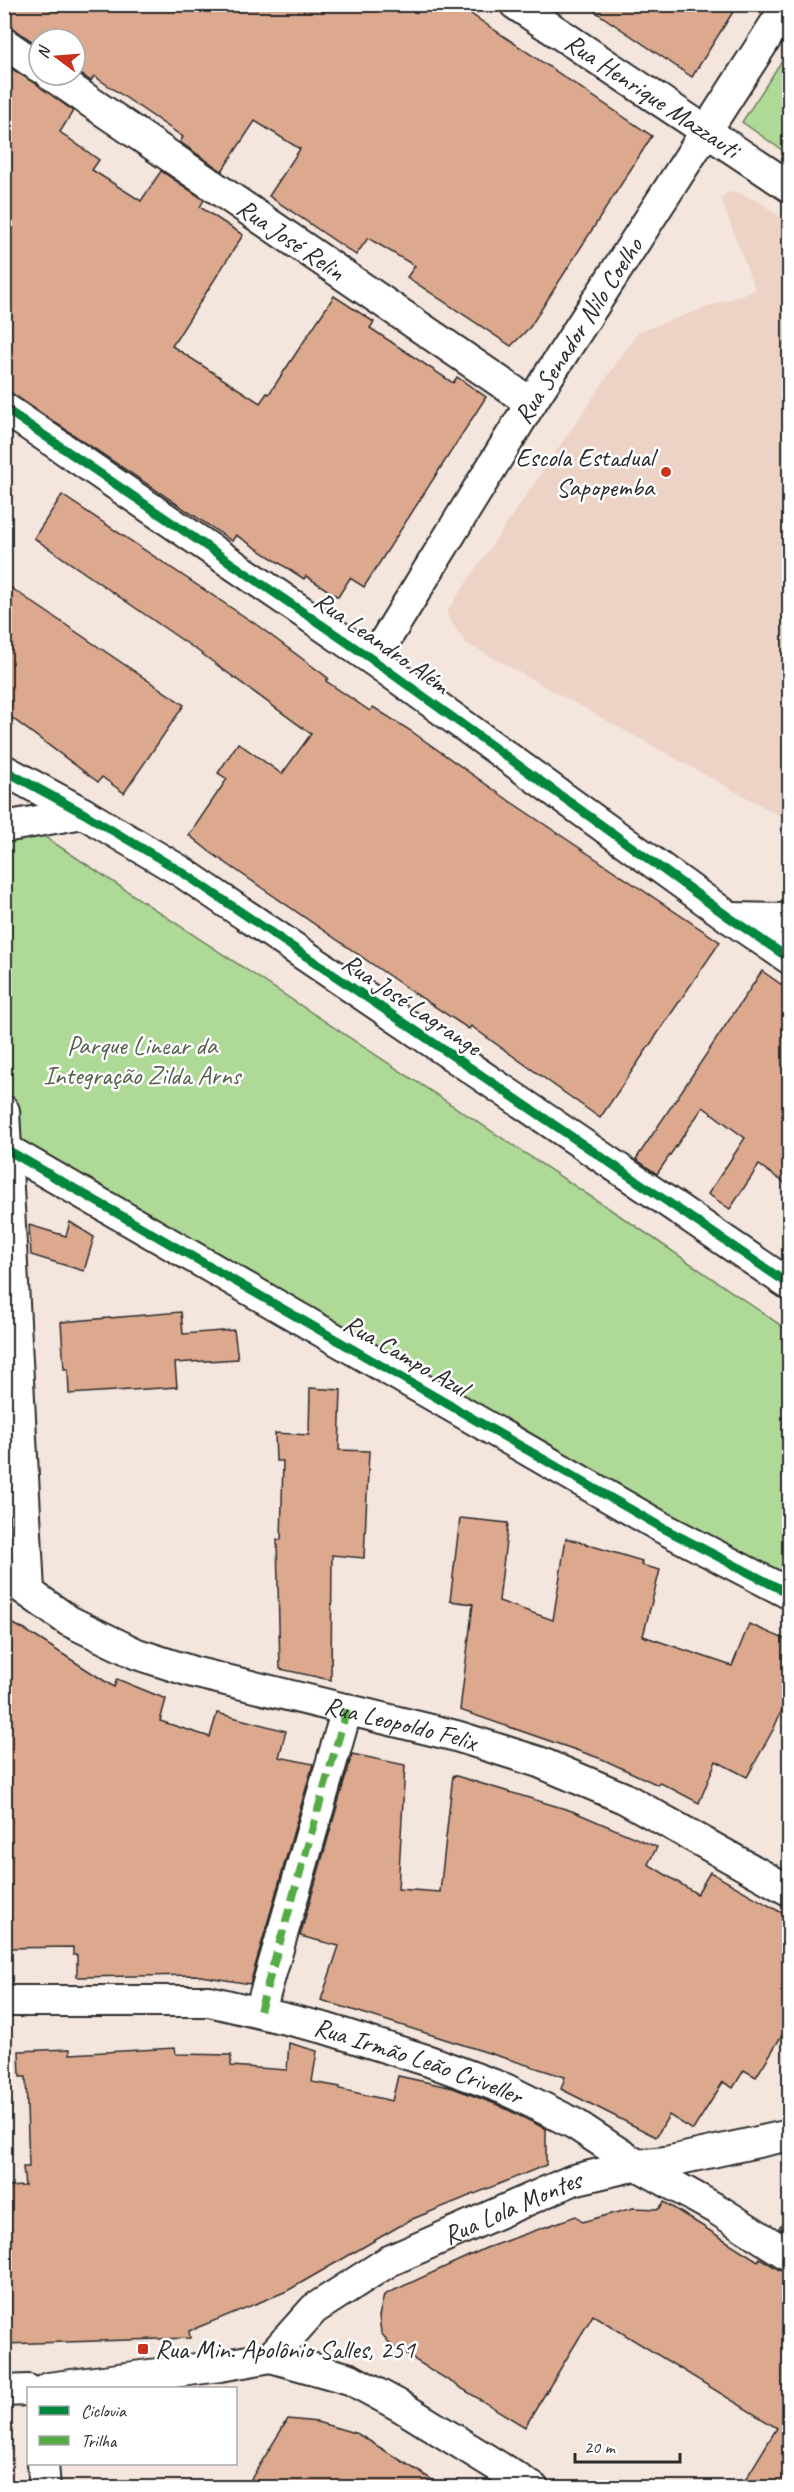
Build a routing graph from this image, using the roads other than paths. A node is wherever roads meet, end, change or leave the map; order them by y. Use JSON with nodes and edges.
{"nodes":[{"id":1,"x":515,"y":4,"type":"edge"},
{"id":2,"x":788,"y":4,"type":"edge"},
{"id":3,"x":4,"y":44,"type":"edge"},
{"id":4,"x":27,"y":59,"type":"edge"},
{"id":5,"x":69,"y":87,"type":"edge"},
{"id":6,"x":707,"y":130,"type":"junction"},
{"id":7,"x":789,"y":187,"type":"edge"},
{"id":8,"x":531,"y":403,"type":"junction"},
{"id":9,"x":4,"y":408,"type":"edge"},
{"id":10,"x":373,"y":660,"type":"junction"},
{"id":11,"x":4,"y":770,"type":"edge"},
{"id":12,"x":83,"y":813,"type":"junction"},
{"id":13,"x":4,"y":827,"type":"edge"},
{"id":14,"x":730,"y":918,"type":"junction"},
{"id":15,"x":789,"y":920,"type":"edge"},
{"id":16,"x":789,"y":959,"type":"edge"},
{"id":17,"x":4,"y":1111,"type":"edge"},
{"id":18,"x":6,"y":1148,"type":"edge"},
{"id":19,"x":789,"y":1285,"type":"edge"},
{"id":20,"x":4,"y":1575,"type":"edge"},
{"id":21,"x":29,"y":1592,"type":"junction"},
{"id":22,"x":789,"y":1594,"type":"edge"},
{"id":23,"x":347,"y":1709,"type":"junction"},
{"id":24,"x":789,"y":1891,"type":"edge"},
{"id":25,"x":4,"y":2001,"type":"edge"},
{"id":26,"x":260,"y":2011,"type":"junction"},
{"id":27,"x":789,"y":2135,"type":"edge"},
{"id":28,"x":637,"y":2165,"type":"junction"},
{"id":29,"x":789,"y":2256,"type":"edge"},
{"id":30,"x":271,"y":2356,"type":"junction"},
{"id":31,"x":56,"y":2387,"type":"edge"},
{"id":32,"x":27,"y":2390,"type":"edge"},
{"id":33,"x":4,"y":2391,"type":"edge"},
{"id":34,"x":43,"y":2465,"type":"edge"},
{"id":35,"x":45,"y":2487,"type":"edge"},
{"id":36,"x":533,"y":2487,"type":"edge"}],
"edges":[{"from":1,"to":6,"type":"street","name":"Rua Henrique Mazzauti"},
{"from":2,"to":6,"type":"street","name":"Rua Senador Nilo Coelho"},
{"from":3,"to":4,"type":"street"},
{"from":5,"to":8,"type":"street","name":"Rua José Relin"},
{"from":6,"to":7,"type":"street","name":"Rua Henrique Mazzauti"},
{"from":6,"to":8,"type":"street","name":"Rua Senador Nilo Coelho"},
{"from":8,"to":10,"type":"street","name":"Rua Senador Nilo Coelho"},
{"from":9,"to":10,"type":"street","name":"Rua Leandro Além"},
{"from":10,"to":14,"type":"street","name":"Rua Leandro Além"},
{"from":11,"to":12,"type":"street","name":"Rua José Lagrange"},
{"from":12,"to":13,"type":"street"},
{"from":12,"to":19,"type":"street","name":"Rua José Lagrange"},
{"from":14,"to":15,"type":"street"},
{"from":14,"to":16,"type":"street","name":"Rua Leandro Além"},
{"from":17,"to":18,"type":"street"},
{"from":18,"to":21,"type":"street"},
{"from":18,"to":22,"type":"street","name":"Rua Campo Azul"},
{"from":20,"to":21,"type":"street","name":"Rua Leopoldo Felix"},
{"from":21,"to":23,"type":"street","name":"Rua Leopoldo Felix"},
{"from":23,"to":24,"type":"street","name":"Rua Leopoldo Felix"},
{"from":23,"to":26,"type":"street"},
{"from":25,"to":26,"type":"street","name":"Rua Irmão Leão Criveller"},
{"from":26,"to":28,"type":"street","name":"Rua Irmão Leão Criveller"},
{"from":27,"to":28,"type":"street","name":"Rua Lola Montes"},
{"from":28,"to":29,"type":"street","name":"Rua Irmão Leão Criveller"},
{"from":28,"to":30,"type":"street","name":"Rua Lola Montes"},
{"from":30,"to":31,"type":"street"},
{"from":30,"to":36,"type":"street"},
{"from":32,"to":33,"type":"street"},
{"from":34,"to":35,"type":"street"}]}
